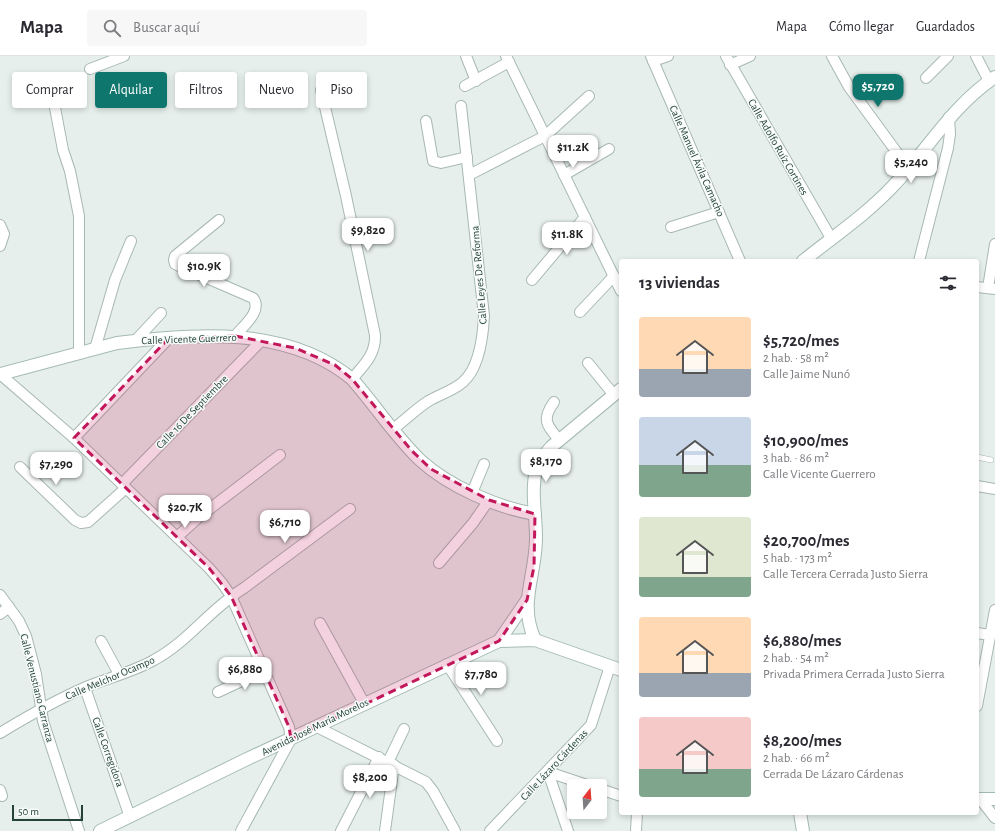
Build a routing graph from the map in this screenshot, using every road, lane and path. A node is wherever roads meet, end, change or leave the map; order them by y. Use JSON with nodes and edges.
{"nodes":[{"id":1,"x":124,"y":56,"type":"edge"},
{"id":2,"x":466,"y":56,"type":"edge"},
{"id":3,"x":668,"y":56,"type":"edge"},
{"id":4,"x":726,"y":56,"type":"edge"},
{"id":5,"x":750,"y":56,"type":"edge"},
{"id":6,"x":832,"y":56,"type":"edge"},
{"id":7,"x":948,"y":56,"type":"edge"},
{"id":8,"x":976,"y":56,"type":"edge"},
{"id":9,"x":652,"y":58,"type":"edge"},
{"id":10,"x":507,"y":59,"type":"edge"},
{"id":11,"x":730,"y":65,"type":"junction"},
{"id":12,"x":90,"y":69,"type":"dead end"},
{"id":13,"x":926,"y":78,"type":"dead end"},
{"id":14,"x":992,"y":79,"type":"edge"},
{"id":15,"x":476,"y":81,"type":"junction"},
{"id":16,"x":465,"y":86,"type":"dead end"},
{"id":17,"x":589,"y":96,"type":"dead end"},
{"id":18,"x":461,"y":106,"type":"dead end"},
{"id":19,"x":55,"y":108,"type":"edge"},
{"id":20,"x":325,"y":108,"type":"edge"},
{"id":21,"x":949,"y":117,"type":"junction"},
{"id":22,"x":426,"y":121,"type":"dead end"},
{"id":23,"x":544,"y":136,"type":"junction"},
{"id":24,"x":610,"y":149,"type":"dead end"},
{"id":25,"x":467,"y":157,"type":"junction"},
{"id":26,"x":908,"y":169,"type":"junction"},
{"id":27,"x":469,"y":175,"type":"junction"},
{"id":28,"x":564,"y":175,"type":"junction"},
{"id":29,"x":719,"y":212,"type":"junction"},
{"id":30,"x":585,"y":218,"type":"junction"},
{"id":31,"x":218,"y":220,"type":"dead end"},
{"id":32,"x":0,"y":225,"type":"edge"},
{"id":33,"x":671,"y":227,"type":"dead end"},
{"id":34,"x":831,"y":238,"type":"junction"},
{"id":35,"x":131,"y":241,"type":"dead end"},
{"id":36,"x":995,"y":244,"type":"edge"},
{"id":37,"x":0,"y":246,"type":"edge"},
{"id":38,"x":739,"y":259,"type":"edge"},
{"id":39,"x":805,"y":259,"type":"edge"},
{"id":40,"x":920,"y":259,"type":"edge"},
{"id":41,"x":614,"y":276,"type":"junction"},
{"id":42,"x":532,"y":280,"type":"dead end"},
{"id":43,"x":619,"y":287,"type":"edge"},
{"id":44,"x":979,"y":287,"type":"edge"},
{"id":45,"x":992,"y":289,"type":"edge"},
{"id":46,"x":580,"y":312,"type":"dead end"},
{"id":47,"x":161,"y":313,"type":"dead end"},
{"id":48,"x":235,"y":336,"type":"junction"},
{"id":49,"x":168,"y":339,"type":"junction"},
{"id":50,"x":134,"y":341,"type":"junction"},
{"id":51,"x":261,"y":341,"type":"junction"},
{"id":52,"x":94,"y":349,"type":"junction"},
{"id":53,"x":79,"y":354,"type":"junction"},
{"id":54,"x":588,"y":363,"type":"dead end"},
{"id":55,"x":0,"y":375,"type":"edge"},
{"id":56,"x":352,"y":378,"type":"junction"},
{"id":57,"x":617,"y":392,"type":"edge"},
{"id":58,"x":554,"y":402,"type":"dead end"},
{"id":59,"x":393,"y":429,"type":"junction"},
{"id":60,"x":74,"y":438,"type":"junction"},
{"id":61,"x":559,"y":440,"type":"junction"},
{"id":62,"x":280,"y":455,"type":"dead end"},
{"id":63,"x":979,"y":457,"type":"edge"},
{"id":64,"x":991,"y":460,"type":"dead end"},
{"id":65,"x":484,"y":464,"type":"dead end"},
{"id":66,"x":20,"y":466,"type":"dead end"},
{"id":67,"x":124,"y":486,"type":"junction"},
{"id":68,"x":979,"y":486,"type":"edge"},
{"id":69,"x":995,"y":489,"type":"edge"},
{"id":70,"x":472,"y":493,"type":"junction"},
{"id":71,"x":489,"y":500,"type":"junction"},
{"id":72,"x":350,"y":509,"type":"dead end"},
{"id":73,"x":535,"y":514,"type":"junction"},
{"id":74,"x":177,"y":537,"type":"junction"},
{"id":75,"x":439,"y":563,"type":"dead end"},
{"id":76,"x":0,"y":595,"type":"edge"},
{"id":77,"x":231,"y":596,"type":"junction"},
{"id":78,"x":527,"y":600,"type":"junction"},
{"id":79,"x":9,"y":607,"type":"junction"},
{"id":80,"x":995,"y":610,"type":"edge"},
{"id":81,"x":0,"y":614,"type":"edge"},
{"id":82,"x":320,"y":623,"type":"dead end"},
{"id":83,"x":979,"y":633,"type":"edge"},
{"id":84,"x":990,"y":634,"type":"junction"},
{"id":85,"x":535,"y":640,"type":"junction"},
{"id":86,"x":101,"y":641,"type":"dead end"},
{"id":87,"x":499,"y":641,"type":"junction"},
{"id":88,"x":447,"y":664,"type":"junction"},
{"id":89,"x":616,"y":668,"type":"edge"},
{"id":90,"x":263,"y":671,"type":"junction"},
{"id":91,"x":119,"y":674,"type":"junction"},
{"id":92,"x":85,"y":688,"type":"junction"},
{"id":93,"x":218,"y":692,"type":"dead end"},
{"id":94,"x":979,"y":695,"type":"edge"},
{"id":95,"x":364,"y":703,"type":"junction"},
{"id":96,"x":40,"y":709,"type":"junction"},
{"id":97,"x":318,"y":726,"type":"junction"},
{"id":98,"x":404,"y":730,"type":"dead end"},
{"id":99,"x":0,"y":733,"type":"edge"},
{"id":100,"x":291,"y":739,"type":"junction"},
{"id":101,"x":497,"y":741,"type":"dead end"},
{"id":102,"x":387,"y":761,"type":"junction"},
{"id":103,"x":548,"y":772,"type":"junction"},
{"id":104,"x":569,"y":779,"type":"edge"},
{"id":105,"x":607,"y":791,"type":"edge"},
{"id":106,"x":619,"y":795,"type":"edge"},
{"id":107,"x":995,"y":799,"type":"edge"},
{"id":108,"x":979,"y":800,"type":"edge"},
{"id":109,"x":637,"y":815,"type":"edge"},
{"id":110,"x":800,"y":815,"type":"edge"},
{"id":111,"x":130,"y":817,"type":"junction"},
{"id":112,"x":995,"y":818,"type":"edge"},
{"id":113,"x":79,"y":831,"type":"edge"},
{"id":114,"x":100,"y":831,"type":"edge"},
{"id":115,"x":241,"y":831,"type":"edge"},
{"id":116,"x":341,"y":831,"type":"edge"},
{"id":117,"x":385,"y":831,"type":"edge"},
{"id":118,"x":455,"y":831,"type":"edge"},
{"id":119,"x":490,"y":831,"type":"edge"},
{"id":120,"x":568,"y":831,"type":"edge"},
{"id":121,"x":636,"y":831,"type":"edge"},
{"id":122,"x":803,"y":831,"type":"edge"}],
"edges":[{"from":1,"to":12,"type":"street"},
{"from":2,"to":15,"type":"street"},
{"from":3,"to":9,"type":"street"},
{"from":4,"to":11,"type":"street","name":"Calle Adolfo Ruíz Cortines"},
{"from":5,"to":11,"type":"street"},
{"from":6,"to":26,"type":"street"},
{"from":7,"to":13,"type":"street"},
{"from":8,"to":14,"type":"street"},
{"from":9,"to":29,"type":"street","name":"Calle Manuel Ávila Camacho"},
{"from":10,"to":15,"type":"street"},
{"from":10,"to":23,"type":"street"},
{"from":11,"to":34,"type":"street","name":"Calle Adolfo Ruíz Cortines"},
{"from":14,"to":21,"type":"street"},
{"from":15,"to":16,"type":"street"},
{"from":17,"to":23,"type":"street"},
{"from":18,"to":25,"type":"street","name":"Calle Leyes De Reforma"},
{"from":19,"to":53,"type":"street"},
{"from":20,"to":56,"type":"street"},
{"from":21,"to":26,"type":"street"},
{"from":21,"to":40,"type":"street"},
{"from":22,"to":25,"type":"street"},
{"from":23,"to":27,"type":"street"},
{"from":23,"to":28,"type":"street"},
{"from":24,"to":28,"type":"street"},
{"from":25,"to":27,"type":"street","name":"Calle Leyes De Reforma"},
{"from":26,"to":34,"type":"street"},
{"from":27,"to":59,"type":"street","name":"Calle Leyes De Reforma"},
{"from":28,"to":30,"type":"street"},
{"from":29,"to":33,"type":"street"},
{"from":29,"to":38,"type":"street","name":"Calle Manuel Ávila Camacho"},
{"from":30,"to":41,"type":"street"},
{"from":30,"to":42,"type":"street"},
{"from":31,"to":48,"type":"street"},
{"from":32,"to":37,"type":"street"},
{"from":34,"to":39,"type":"street"},
{"from":35,"to":52,"type":"street"},
{"from":36,"to":45,"type":"street"},
{"from":41,"to":43,"type":"street"},
{"from":41,"to":46,"type":"street"},
{"from":44,"to":45,"type":"street"},
{"from":47,"to":50,"type":"street"},
{"from":48,"to":49,"type":"street","name":"Calle Vicente Guerrero"},
{"from":48,"to":51,"type":"street","name":"Calle Vicente Guerrero"},
{"from":49,"to":50,"type":"street","name":"Calle Vicente Guerrero"},
{"from":49,"to":60,"type":"street"},
{"from":50,"to":52,"type":"street","name":"Calle Vicente Guerrero"},
{"from":51,"to":56,"type":"street","name":"Calle Vicente Guerrero"},
{"from":51,"to":67,"type":"street","name":"Calle 16 De Septiembre"},
{"from":52,"to":53,"type":"street","name":"Calle Vicente Guerrero"},
{"from":53,"to":55,"type":"street","name":"Calle Vicente Guerrero"},
{"from":54,"to":57,"type":"street"},
{"from":55,"to":60,"type":"street"},
{"from":56,"to":59,"type":"street","name":"Calle Vicente Guerrero"},
{"from":57,"to":61,"type":"street"},
{"from":58,"to":61,"type":"street"},
{"from":59,"to":70,"type":"street","name":"Calle Vicente Guerrero"},
{"from":60,"to":67,"type":"street"},
{"from":61,"to":73,"type":"street"},
{"from":62,"to":74,"type":"street"},
{"from":63,"to":64,"type":"lane"},
{"from":65,"to":70,"type":"street"},
{"from":66,"to":67,"type":"street","name":"Calle 16 De Septiembre"},
{"from":67,"to":74,"type":"street"},
{"from":68,"to":69,"type":"street"},
{"from":70,"to":71,"type":"street","name":"Calle Vicente Guerrero"},
{"from":71,"to":73,"type":"street","name":"Calle Vicente Guerrero"},
{"from":71,"to":75,"type":"street"},
{"from":72,"to":77,"type":"street","name":"Calle Melchor Ocampo"},
{"from":73,"to":78,"type":"street"},
{"from":74,"to":77,"type":"street"},
{"from":76,"to":79,"type":"street","name":"Calle Venustiano Carranza"},
{"from":77,"to":90,"type":"street"},
{"from":77,"to":91,"type":"street","name":"Calle Melchor Ocampo"},
{"from":78,"to":85,"type":"street"},
{"from":78,"to":87,"type":"street"},
{"from":79,"to":81,"type":"street"},
{"from":79,"to":96,"type":"street","name":"Calle Venustiano Carranza"},
{"from":80,"to":84,"type":"street"},
{"from":82,"to":95,"type":"street"},
{"from":83,"to":84,"type":"street"},
{"from":84,"to":94,"type":"street"},
{"from":85,"to":87,"type":"street","name":"Avenida José María Morelos"},
{"from":85,"to":89,"type":"street"},
{"from":86,"to":91,"type":"street"},
{"from":87,"to":88,"type":"street","name":"Avenida José María Morelos"},
{"from":88,"to":95,"type":"street","name":"Avenida José María Morelos"},
{"from":88,"to":101,"type":"street"},
{"from":89,"to":103,"type":"street","name":"Calle Lázaro Cárdenas"},
{"from":90,"to":93,"type":"street"},
{"from":90,"to":100,"type":"street"},
{"from":91,"to":92,"type":"street","name":"Calle Melchor Ocampo"},
{"from":92,"to":96,"type":"street","name":"Calle Melchor Ocampo"},
{"from":92,"to":111,"type":"street","name":"Calle Corregidora"},
{"from":95,"to":97,"type":"street","name":"Avenida José María Morelos"},
{"from":96,"to":99,"type":"street","name":"Calle Melchor Ocampo"},
{"from":96,"to":113,"type":"street","name":"Calle Venustiano Carranza"},
{"from":97,"to":100,"type":"street","name":"Avenida José María Morelos"},
{"from":97,"to":102,"type":"street"},
{"from":98,"to":102,"type":"street"},
{"from":100,"to":111,"type":"street","name":"Avenida José María Morelos"},
{"from":100,"to":115,"type":"street"},
{"from":102,"to":116,"type":"street"},
{"from":102,"to":117,"type":"street"},
{"from":102,"to":118,"type":"street"},
{"from":103,"to":104,"type":"street"},
{"from":103,"to":119,"type":"street","name":"Calle Lázaro Cárdenas"},
{"from":103,"to":120,"type":"street"},
{"from":105,"to":106,"type":"street"},
{"from":107,"to":108,"type":"street"},
{"from":108,"to":112,"type":"street"},
{"from":109,"to":121,"type":"street"},
{"from":110,"to":122,"type":"street"},
{"from":111,"to":114,"type":"street","name":"Avenida José María Morelos"}]}
